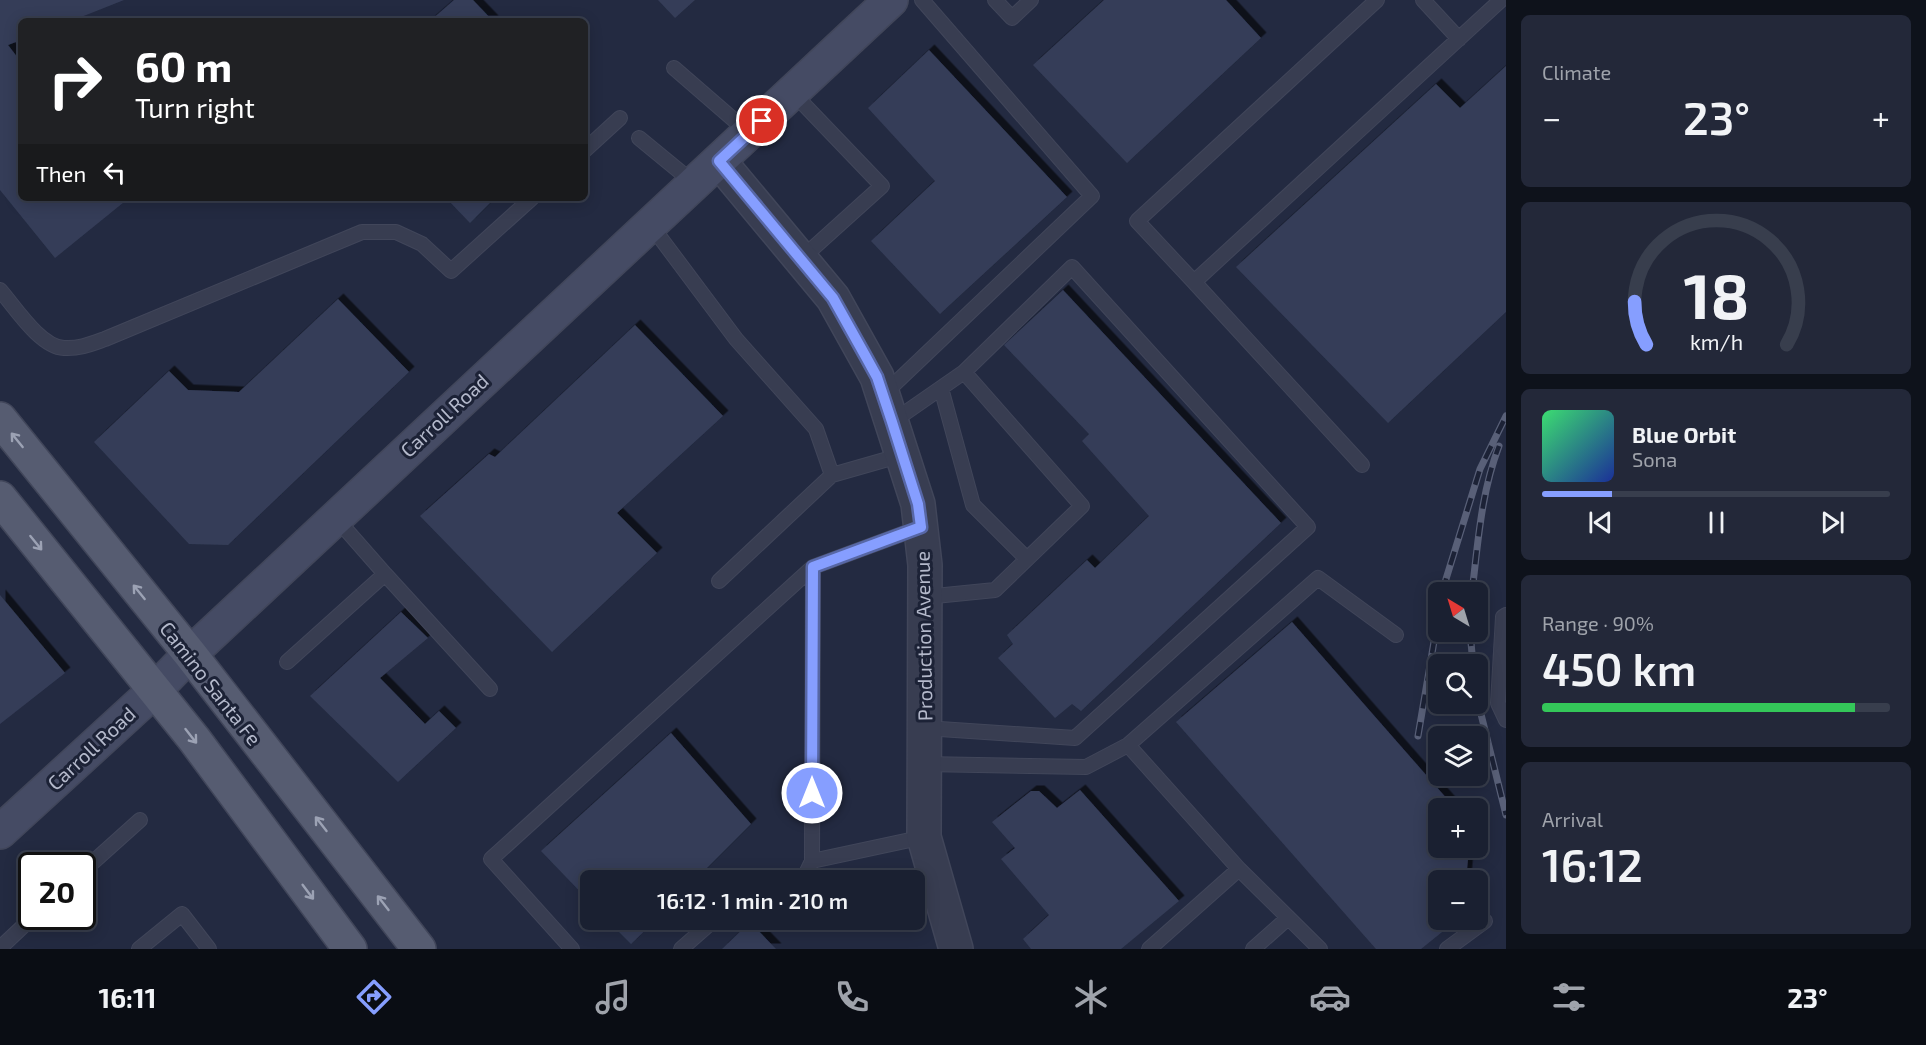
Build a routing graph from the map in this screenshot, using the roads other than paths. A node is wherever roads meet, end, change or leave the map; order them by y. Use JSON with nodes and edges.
{"nodes":[{"id":1,"x":891,"y":0,"type":"edge"},
{"id":2,"x":922,"y":0,"type":"edge"},
{"id":3,"x":995,"y":0,"type":"edge"},
{"id":4,"x":1031,"y":0,"type":"edge"},
{"id":5,"x":1377,"y":0,"type":"edge"},
{"id":6,"x":1424,"y":0,"type":"edge"},
{"id":7,"x":1501,"y":0,"type":"edge"},
{"id":8,"x":1459,"y":39,"type":"junction"},
{"id":9,"x":674,"y":68,"type":"dead end"},
{"id":10,"x":792,"y":92,"type":"junction"},
{"id":11,"x":620,"y":118,"type":"dead end"},
{"id":12,"x":749,"y":133,"type":"junction"},
{"id":13,"x":639,"y":138,"type":"dead end"},
{"id":14,"x":588,"y":147,"type":"edge"},
{"id":15,"x":719,"y":161,"type":"junction"},
{"id":16,"x":695,"y":184,"type":"junction"},
{"id":17,"x":529,"y":201,"type":"edge"},
{"id":18,"x":650,"y":225,"type":"junction"},
{"id":19,"x":801,"y":260,"type":"junction"},
{"id":20,"x":1194,"y":282,"type":"junction"},
{"id":21,"x":0,"y":290,"type":"edge"},
{"id":22,"x":964,"y":372,"type":"junction"},
{"id":23,"x":941,"y":388,"type":"junction"},
{"id":24,"x":887,"y":409,"type":"junction"},
{"id":25,"x":0,"y":419,"type":"edge"},
{"id":26,"x":902,"y":455,"type":"junction"},
{"id":27,"x":1362,"y":465,"type":"dead end"},
{"id":28,"x":832,"y":475,"type":"junction"},
{"id":29,"x":0,"y":498,"type":"edge"},
{"id":30,"x":335,"y":517,"type":"junction"},
{"id":31,"x":921,"y":527,"type":"junction"},
{"id":32,"x":1027,"y":559,"type":"junction"},
{"id":33,"x":813,"y":567,"type":"junction"},
{"id":34,"x":384,"y":574,"type":"junction"},
{"id":35,"x":719,"y":581,"type":"dead end"},
{"id":36,"x":925,"y":597,"type":"junction"},
{"id":37,"x":1506,"y":615,"type":"edge"},
{"id":38,"x":1396,"y":635,"type":"dead end"},
{"id":39,"x":190,"y":654,"type":"junction"},
{"id":40,"x":287,"y":662,"type":"dead end"},
{"id":41,"x":490,"y":689,"type":"dead end"},
{"id":42,"x":154,"y":691,"type":"junction"},
{"id":43,"x":1506,"y":720,"type":"edge"},
{"id":44,"x":924,"y":728,"type":"junction"},
{"id":45,"x":1128,"y":745,"type":"junction"},
{"id":46,"x":924,"y":764,"type":"junction"},
{"id":47,"x":140,"y":820,"type":"dead end"},
{"id":48,"x":0,"y":832,"type":"edge"},
{"id":49,"x":924,"y":837,"type":"junction"},
{"id":50,"x":96,"y":859,"type":"edge"},
{"id":51,"x":812,"y":861,"type":"junction"},
{"id":52,"x":1239,"y":869,"type":"junction"},
{"id":53,"x":808,"y":870,"type":"edge"},
{"id":54,"x":1288,"y":918,"type":"junction"},
{"id":55,"x":19,"y":930,"type":"edge"},
{"id":56,"x":703,"y":930,"type":"edge"},
{"id":57,"x":1473,"y":930,"type":"edge"},
{"id":58,"x":0,"y":948,"type":"edge"},
{"id":59,"x":139,"y":949,"type":"edge"},
{"id":60,"x":209,"y":949,"type":"edge"},
{"id":61,"x":350,"y":949,"type":"edge"},
{"id":62,"x":419,"y":949,"type":"edge"},
{"id":63,"x":572,"y":949,"type":"edge"},
{"id":64,"x":681,"y":949,"type":"edge"},
{"id":65,"x":956,"y":949,"type":"edge"},
{"id":66,"x":1149,"y":949,"type":"edge"},
{"id":67,"x":1253,"y":949,"type":"edge"},
{"id":68,"x":1320,"y":949,"type":"edge"},
{"id":69,"x":1447,"y":949,"type":"edge"}],
"edges":[{"from":1,"to":10,"type":"main road","name":"Carroll Road"},
{"from":2,"to":24,"type":"lane"},
{"from":3,"to":4,"type":"lane"},
{"from":5,"to":20,"type":"lane"},
{"from":6,"to":8,"type":"lane"},
{"from":7,"to":8,"type":"lane"},
{"from":8,"to":20,"type":"lane"},
{"from":9,"to":12,"type":"lane"},
{"from":10,"to":12,"type":"main road","name":"Carroll Road"},
{"from":10,"to":19,"type":"lane"},
{"from":11,"to":14,"type":"lane"},
{"from":12,"to":15,"type":"main road","name":"Carroll Road"},
{"from":13,"to":16,"type":"lane"},
{"from":15,"to":16,"type":"main road","name":"Carroll Road"},
{"from":15,"to":19,"type":"street","name":"Production Avenue"},
{"from":16,"to":18,"type":"main road","name":"Carroll Road"},
{"from":17,"to":21,"type":"lane"},
{"from":18,"to":28,"type":"lane"},
{"from":18,"to":30,"type":"main road","name":"Carroll Road"},
{"from":19,"to":24,"type":"street","name":"Production Avenue"},
{"from":20,"to":27,"type":"lane"},
{"from":22,"to":23,"type":"lane"},
{"from":22,"to":32,"type":"lane"},
{"from":22,"to":44,"type":"lane"},
{"from":23,"to":24,"type":"lane"},
{"from":23,"to":32,"type":"lane"},
{"from":24,"to":26,"type":"street","name":"Production Avenue"},
{"from":39,"to":25,"type":"main road","name":"Camino Santa Fe","one_way":true},
{"from":26,"to":28,"type":"lane"},
{"from":26,"to":31,"type":"street","name":"Production Avenue"},
{"from":28,"to":35,"type":"lane"},
{"from":29,"to":42,"type":"main road","one_way":true},
{"from":30,"to":34,"type":"lane"},
{"from":30,"to":39,"type":"main road","name":"Carroll Road"},
{"from":31,"to":33,"type":"lane"},
{"from":31,"to":36,"type":"street","name":"Production Avenue"},
{"from":32,"to":36,"type":"lane"},
{"from":33,"to":51,"type":"lane"},
{"from":33,"to":63,"type":"lane"},
{"from":34,"to":40,"type":"lane"},
{"from":34,"to":41,"type":"lane"},
{"from":36,"to":44,"type":"street","name":"Production Avenue"},
{"from":37,"to":43,"type":"lane"},
{"from":38,"to":45,"type":"lane"},
{"from":39,"to":42,"type":"main road","name":"Carroll Road"},
{"from":62,"to":39,"type":"main road","name":"Camino Santa Fe","one_way":true},
{"from":42,"to":48,"type":"main road","name":"Carroll Road"},
{"from":42,"to":61,"type":"main road","one_way":true},
{"from":44,"to":46,"type":"street","name":"Production Avenue"},
{"from":45,"to":46,"type":"lane"},
{"from":45,"to":52,"type":"lane"},
{"from":46,"to":49,"type":"street","name":"Production Avenue"},
{"from":47,"to":50,"type":"lane"},
{"from":49,"to":51,"type":"lane"},
{"from":49,"to":65,"type":"street","name":"Production Avenue"},
{"from":51,"to":53,"type":"lane"},
{"from":52,"to":54,"type":"lane"},
{"from":52,"to":66,"type":"lane"},
{"from":54,"to":67,"type":"lane"},
{"from":54,"to":68,"type":"lane"},
{"from":55,"to":58,"type":"lane"},
{"from":56,"to":64,"type":"lane"},
{"from":57,"to":69,"type":"lane"},
{"from":59,"to":60,"type":"lane"}]}
